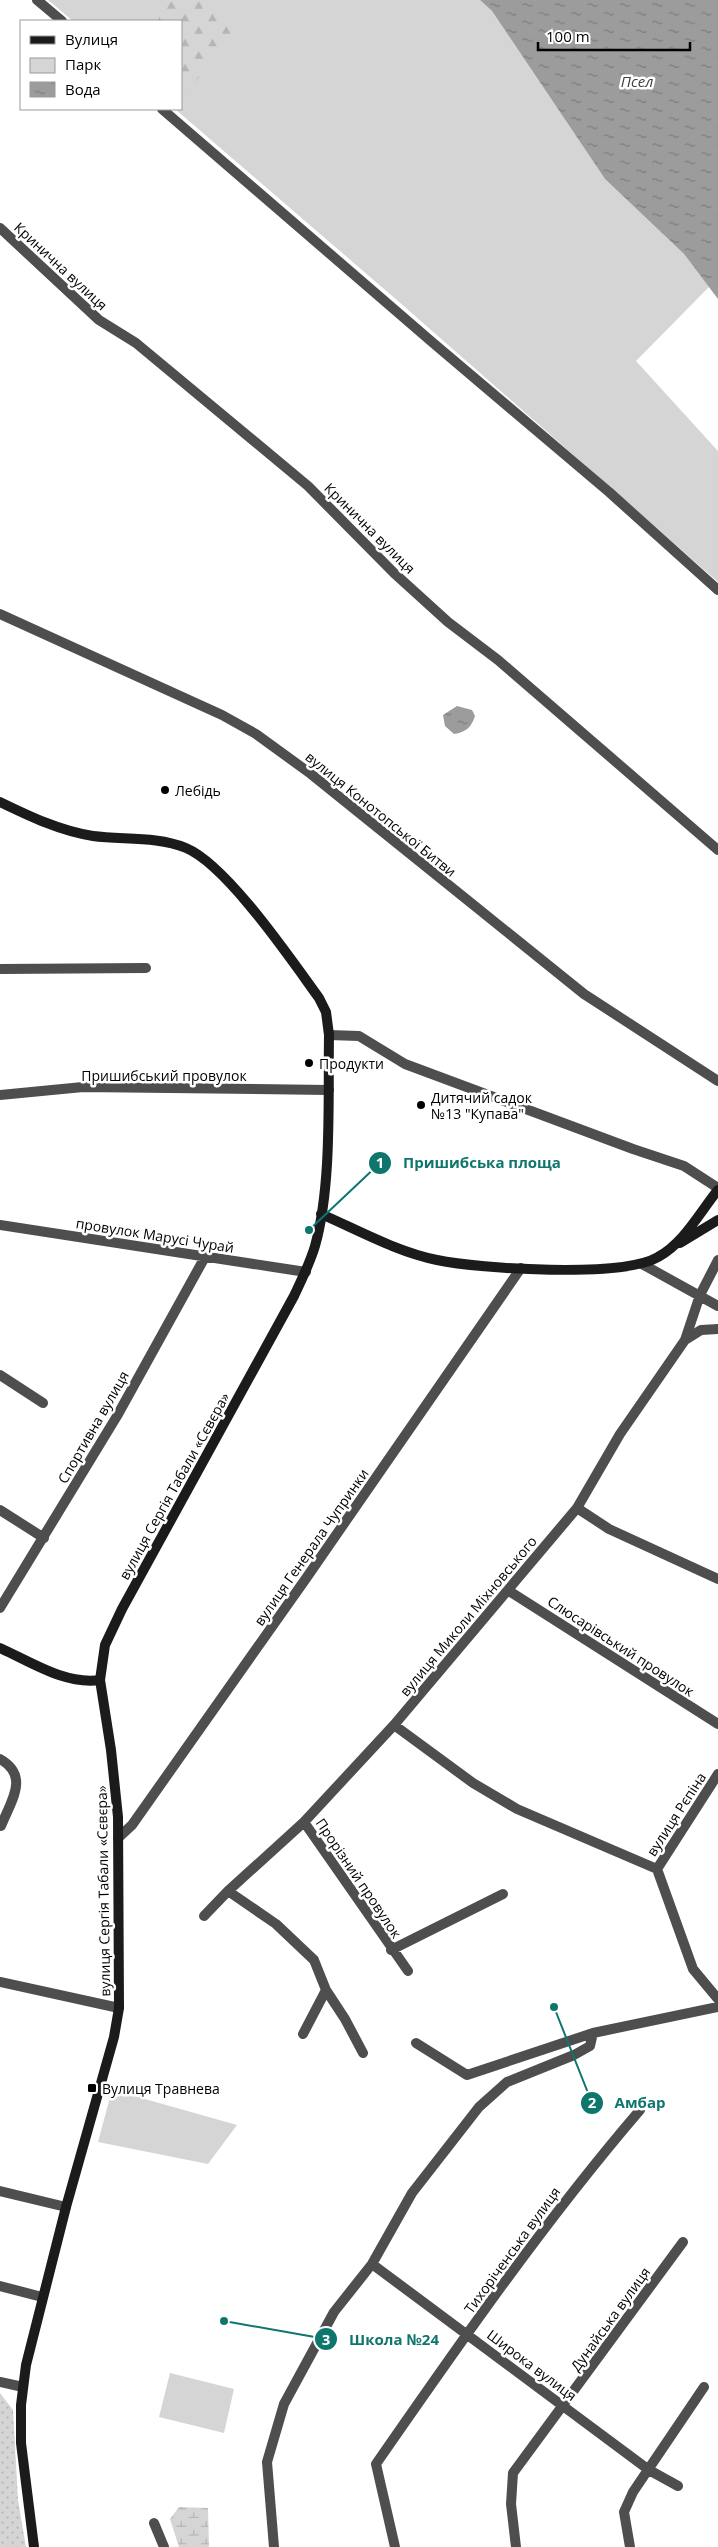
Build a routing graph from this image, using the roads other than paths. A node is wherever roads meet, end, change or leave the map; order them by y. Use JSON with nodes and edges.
{"nodes":[{"id":1,"x":37,"y":0,"type":"edge"},
{"id":2,"x":61,"y":20,"type":"edge"},
{"id":3,"x":163,"y":110,"type":"edge"},
{"id":4,"x":0,"y":228,"type":"edge"},
{"id":5,"x":718,"y":590,"type":"edge"},
{"id":6,"x":0,"y":614,"type":"edge"},
{"id":7,"x":0,"y":802,"type":"edge"},
{"id":8,"x":718,"y":850,"type":"edge"},
{"id":9,"x":146,"y":968,"type":"dead end"},
{"id":10,"x":0,"y":969,"type":"edge"},
{"id":11,"x":329,"y":1035,"type":"junction"},
{"id":12,"x":718,"y":1082,"type":"edge"},
{"id":13,"x":329,"y":1090,"type":"junction"},
{"id":14,"x":0,"y":1095,"type":"edge"},
{"id":15,"x":718,"y":1189,"type":"edge"},
{"id":16,"x":321,"y":1214,"type":"junction"},
{"id":17,"x":718,"y":1220,"type":"edge"},
{"id":18,"x":0,"y":1225,"type":"edge"},
{"id":19,"x":674,"y":1246,"type":"junction"},
{"id":20,"x":205,"y":1258,"type":"junction"},
{"id":21,"x":718,"y":1260,"type":"edge"},
{"id":22,"x":642,"y":1264,"type":"junction"},
{"id":23,"x":521,"y":1268,"type":"junction"},
{"id":24,"x":306,"y":1272,"type":"junction"},
{"id":25,"x":700,"y":1295,"type":"junction"},
{"id":26,"x":718,"y":1306,"type":"edge"},
{"id":27,"x":718,"y":1328,"type":"edge"},
{"id":28,"x":685,"y":1340,"type":"junction"},
{"id":29,"x":0,"y":1375,"type":"edge"},
{"id":30,"x":43,"y":1403,"type":"dead end"},
{"id":31,"x":577,"y":1508,"type":"junction"},
{"id":32,"x":0,"y":1510,"type":"edge"},
{"id":33,"x":44,"y":1538,"type":"junction"},
{"id":34,"x":718,"y":1579,"type":"edge"},
{"id":35,"x":509,"y":1591,"type":"junction"},
{"id":36,"x":0,"y":1608,"type":"edge"},
{"id":37,"x":0,"y":1648,"type":"edge"},
{"id":38,"x":100,"y":1680,"type":"junction"},
{"id":39,"x":718,"y":1724,"type":"edge"},
{"id":40,"x":394,"y":1725,"type":"junction"},
{"id":41,"x":0,"y":1759,"type":"edge"},
{"id":42,"x":718,"y":1774,"type":"edge"},
{"id":43,"x":304,"y":1822,"type":"junction"},
{"id":44,"x":1,"y":1826,"type":"edge"},
{"id":45,"x":118,"y":1838,"type":"junction"},
{"id":46,"x":657,"y":1869,"type":"junction"},
{"id":47,"x":228,"y":1891,"type":"junction"},
{"id":48,"x":503,"y":1894,"type":"dead end"},
{"id":49,"x":204,"y":1916,"type":"dead end"},
{"id":50,"x":391,"y":1950,"type":"junction"},
{"id":51,"x":408,"y":1971,"type":"dead end"},
{"id":52,"x":0,"y":1982,"type":"edge"},
{"id":53,"x":326,"y":1990,"type":"junction"},
{"id":54,"x":718,"y":1999,"type":"edge"},
{"id":55,"x":718,"y":2007,"type":"edge"},
{"id":56,"x":119,"y":2008,"type":"junction"},
{"id":57,"x":593,"y":2033,"type":"junction"},
{"id":58,"x":303,"y":2034,"type":"dead end"},
{"id":59,"x":416,"y":2043,"type":"dead end"},
{"id":60,"x":363,"y":2053,"type":"dead end"},
{"id":61,"x":640,"y":2110,"type":"dead end"},
{"id":62,"x":0,"y":2192,"type":"edge"},
{"id":63,"x":66,"y":2207,"type":"junction"},
{"id":64,"x":684,"y":2242,"type":"dead end"},
{"id":65,"x":372,"y":2264,"type":"junction"},
{"id":66,"x":0,"y":2286,"type":"edge"},
{"id":67,"x":42,"y":2297,"type":"junction"},
{"id":68,"x":467,"y":2334,"type":"junction"},
{"id":69,"x":0,"y":2382,"type":"edge"},
{"id":70,"x":704,"y":2387,"type":"dead end"},
{"id":71,"x":23,"y":2388,"type":"junction"},
{"id":72,"x":563,"y":2406,"type":"junction"},
{"id":73,"x":649,"y":2470,"type":"junction"},
{"id":74,"x":678,"y":2486,"type":"dead end"},
{"id":75,"x":154,"y":2524,"type":"dead end"},
{"id":76,"x":34,"y":2547,"type":"edge"},
{"id":77,"x":164,"y":2547,"type":"edge"},
{"id":78,"x":274,"y":2547,"type":"edge"},
{"id":79,"x":395,"y":2547,"type":"edge"},
{"id":80,"x":516,"y":2547,"type":"edge"},
{"id":81,"x":630,"y":2547,"type":"edge"}],
"edges":[{"from":1,"to":2,"type":"street"},
{"from":3,"to":5,"type":"street"},
{"from":4,"to":8,"type":"street","name":"Кринична вулиця"},
{"from":6,"to":12,"type":"street","name":"вулиця Конотопської Битви"},
{"from":7,"to":11,"type":"main road","name":"вулиця Сергія Табали «Сєвєра»"},
{"from":9,"to":10,"type":"street"},
{"from":11,"to":13,"type":"main road","name":"вулиця Сергія Табали «Сєвєра»"},
{"from":11,"to":15,"type":"street"},
{"from":13,"to":14,"type":"street","name":"Пришибський провулок"},
{"from":13,"to":16,"type":"main road","name":"вулиця Сергія Табали «Сєвєра»"},
{"from":15,"to":19,"type":"main road"},
{"from":16,"to":23,"type":"main road"},
{"from":16,"to":24,"type":"main road","name":"вулиця Сергія Табали «Сєвєра»"},
{"from":17,"to":19,"type":"main road"},
{"from":18,"to":20,"type":"street","name":"провулок Марусі Чурай"},
{"from":19,"to":22,"type":"main road"},
{"from":20,"to":24,"type":"street","name":"провулок Марусі Чурай"},
{"from":20,"to":33,"type":"street","name":"Спортивна вулиця"},
{"from":21,"to":25,"type":"street","name":"вулиця Миколи Міхновського"},
{"from":22,"to":23,"type":"main road"},
{"from":22,"to":25,"type":"street"},
{"from":23,"to":45,"type":"street","name":"вулиця Генерала Чупринки"},
{"from":24,"to":38,"type":"main road","name":"вулиця Сергія Табали «Сєвєра»"},
{"from":25,"to":26,"type":"street"},
{"from":25,"to":28,"type":"street","name":"вулиця Миколи Міхновського"},
{"from":27,"to":28,"type":"street"},
{"from":28,"to":31,"type":"street","name":"вулиця Миколи Міхновського"},
{"from":29,"to":30,"type":"street"},
{"from":31,"to":34,"type":"street"},
{"from":31,"to":35,"type":"street","name":"вулиця Миколи Міхновського"},
{"from":32,"to":33,"type":"street"},
{"from":33,"to":36,"type":"street","name":"Спортивна вулиця"},
{"from":35,"to":39,"type":"street","name":"Слюсарівський провулок"},
{"from":35,"to":40,"type":"street","name":"вулиця Миколи Міхновського"},
{"from":37,"to":38,"type":"main road"},
{"from":38,"to":45,"type":"main road","name":"вулиця Сергія Табали «Сєвєра»"},
{"from":40,"to":43,"type":"street","name":"вулиця Миколи Міхновського"},
{"from":40,"to":46,"type":"street"},
{"from":41,"to":44,"type":"street"},
{"from":42,"to":46,"type":"street","name":"вулиця Рєпіна"},
{"from":43,"to":47,"type":"street","name":"вулиця Миколи Міхновського"},
{"from":43,"to":50,"type":"street","name":"Прорізний провулок"},
{"from":45,"to":56,"type":"main road","name":"вулиця Сергія Табали «Сєвєра»"},
{"from":46,"to":54,"type":"street"},
{"from":47,"to":49,"type":"street","name":"вулиця Миколи Міхновського"},
{"from":47,"to":53,"type":"street"},
{"from":48,"to":50,"type":"street","name":"Прорізний провулок"},
{"from":50,"to":51,"type":"street","name":"Прорізний провулок"},
{"from":52,"to":56,"type":"street"},
{"from":53,"to":58,"type":"street"},
{"from":53,"to":60,"type":"street"},
{"from":55,"to":57,"type":"street"},
{"from":56,"to":63,"type":"main road","name":"вулиця Сергія Табали «Сєвєра»"},
{"from":57,"to":59,"type":"street"},
{"from":57,"to":65,"type":"street"},
{"from":61,"to":68,"type":"street","name":"Тихоріченська вулиця"},
{"from":62,"to":63,"type":"street"},
{"from":63,"to":67,"type":"main road","name":"вулиця Сергія Табали «Сєвєра»"},
{"from":64,"to":72,"type":"street","name":"Дунайська вулиця"},
{"from":65,"to":68,"type":"street","name":"Широка вулиця"},
{"from":65,"to":78,"type":"street"},
{"from":66,"to":67,"type":"street"},
{"from":67,"to":71,"type":"main road","name":"вулиця Сергія Табали «Сєвєра»"},
{"from":68,"to":72,"type":"street","name":"Широка вулиця"},
{"from":68,"to":79,"type":"street","name":"Тихоріченська вулиця"},
{"from":69,"to":71,"type":"street"},
{"from":70,"to":73,"type":"street"},
{"from":71,"to":76,"type":"main road","name":"вулиця Сергія Табали «Сєвєра»"},
{"from":72,"to":73,"type":"street","name":"Широка вулиця"},
{"from":72,"to":80,"type":"street","name":"Дунайська вулиця"},
{"from":73,"to":74,"type":"street","name":"Широка вулиця"},
{"from":73,"to":81,"type":"street"},
{"from":75,"to":77,"type":"street"}]}
